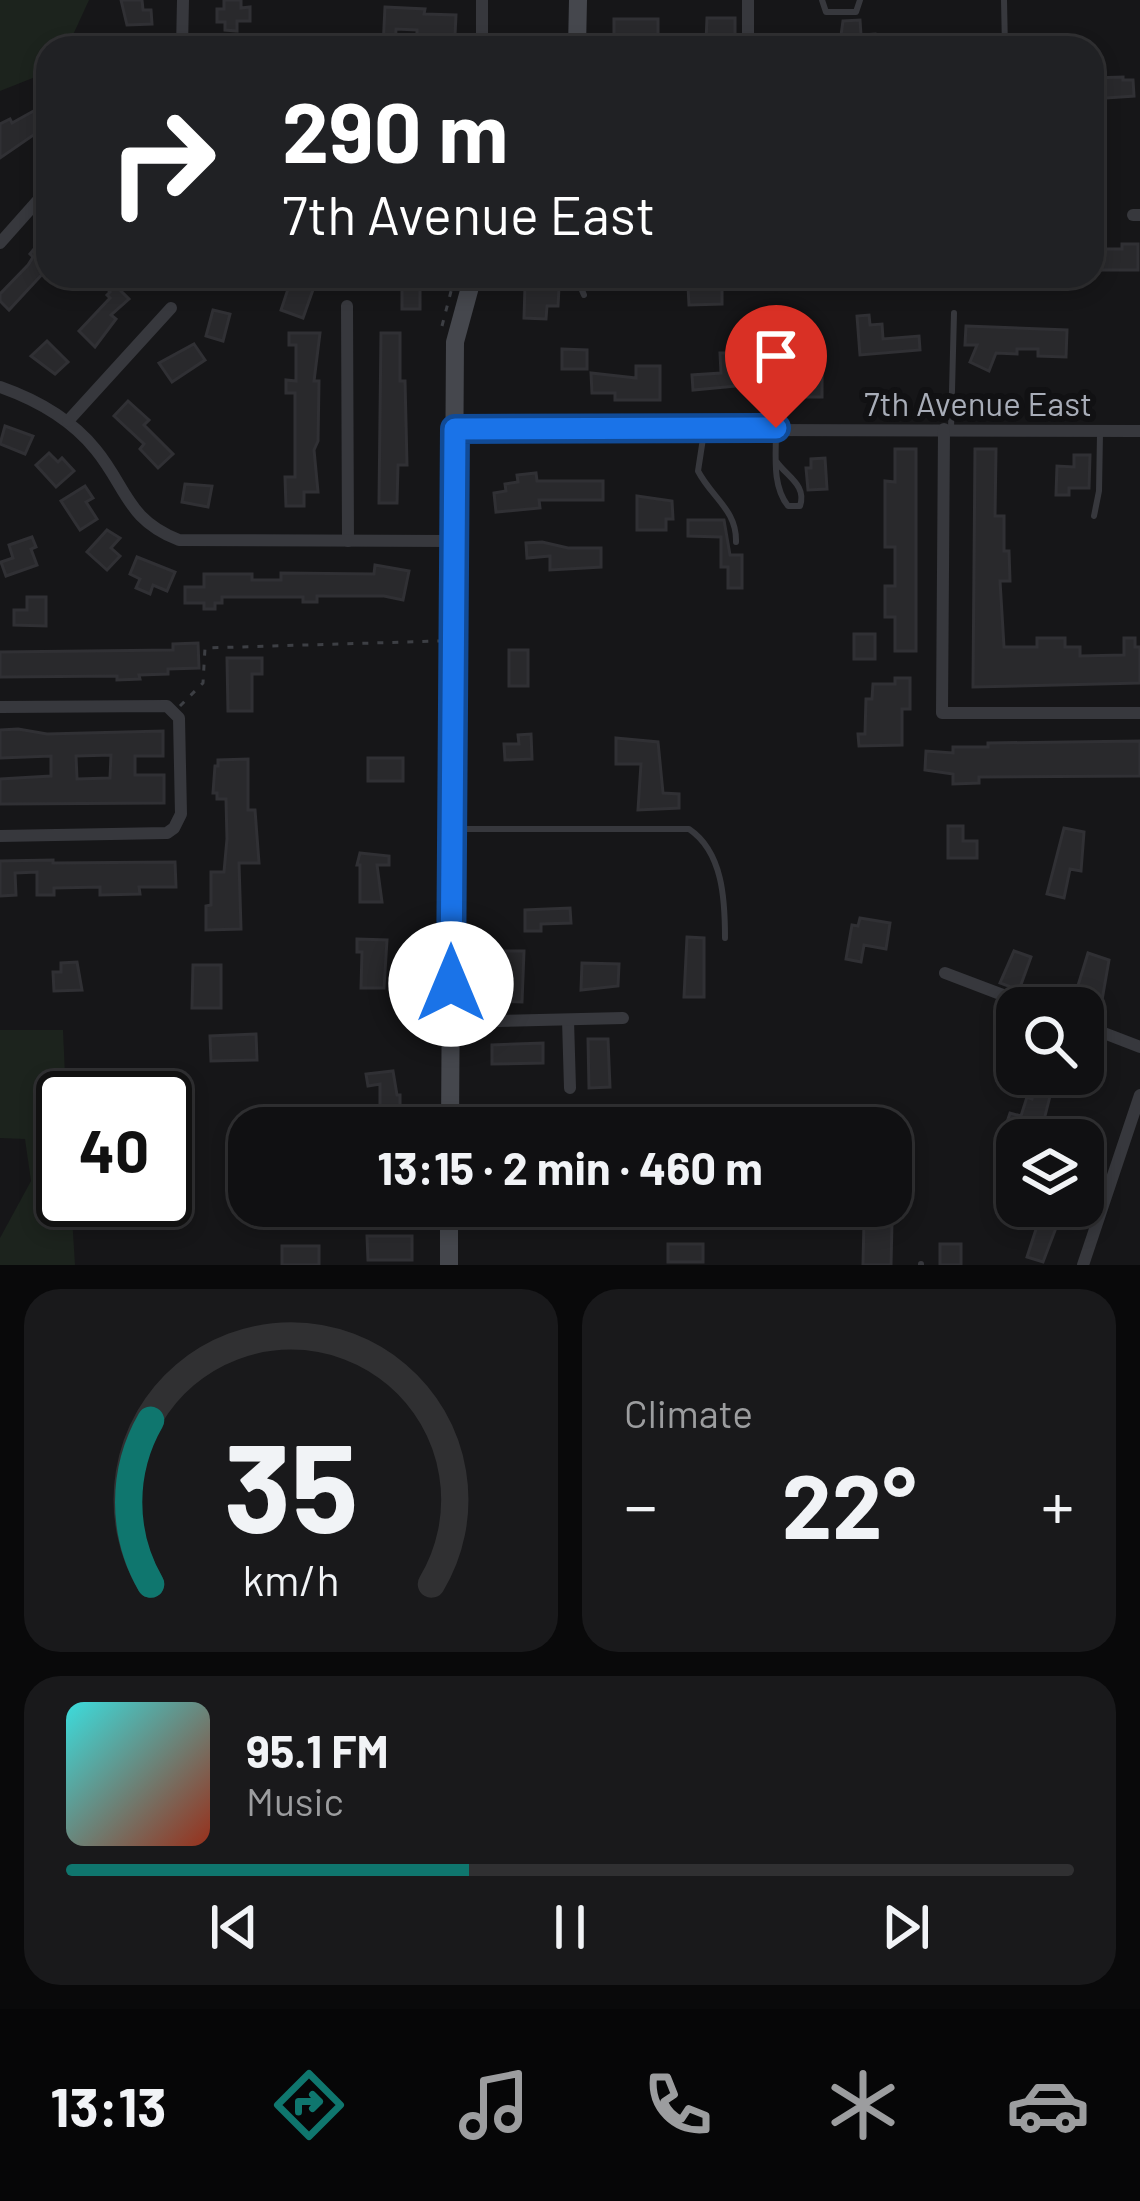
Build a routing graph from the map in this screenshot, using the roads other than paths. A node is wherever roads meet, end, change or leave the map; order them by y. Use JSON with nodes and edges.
{"nodes":[{"id":1,"x":183,"y":0,"type":"edge"},
{"id":2,"x":482,"y":0,"type":"edge"},
{"id":3,"x":578,"y":0,"type":"edge"},
{"id":4,"x":748,"y":0,"type":"edge"},
{"id":5,"x":822,"y":0,"type":"edge"},
{"id":6,"x":860,"y":0,"type":"edge"},
{"id":7,"x":1004,"y":0,"type":"edge"},
{"id":8,"x":182,"y":36,"type":"edge"},
{"id":9,"x":482,"y":36,"type":"edge"},
{"id":10,"x":577,"y":36,"type":"edge"},
{"id":11,"x":748,"y":36,"type":"edge"},
{"id":12,"x":1005,"y":36,"type":"edge"},
{"id":13,"x":36,"y":202,"type":"edge"},
{"id":14,"x":0,"y":243,"type":"edge"},
{"id":15,"x":470,"y":288,"type":"edge"},
{"id":16,"x":581,"y":288,"type":"edge"},
{"id":17,"x":584,"y":295,"type":"dead end"},
{"id":18,"x":347,"y":306,"type":"dead end"},
{"id":19,"x":171,"y":308,"type":"dead end"},
{"id":20,"x":954,"y":313,"type":"dead end"},
{"id":21,"x":0,"y":387,"type":"edge"},
{"id":22,"x":68,"y":422,"type":"junction"},
{"id":23,"x":704,"y":428,"type":"junction"},
{"id":24,"x":776,"y":428,"type":"junction"},
{"id":25,"x":455,"y":429,"type":"junction"},
{"id":26,"x":948,"y":429,"type":"junction"},
{"id":27,"x":1100,"y":430,"type":"junction"},
{"id":28,"x":1140,"y":431,"type":"edge"},
{"id":29,"x":776,"y":461,"type":"junction"},
{"id":30,"x":1094,"y":516,"type":"dead end"},
{"id":31,"x":348,"y":541,"type":"junction"},
{"id":32,"x":452,"y":542,"type":"junction"},
{"id":33,"x":736,"y":542,"type":"dead end"},
{"id":34,"x":0,"y":707,"type":"edge"},
{"id":35,"x":1140,"y":712,"type":"edge"},
{"id":36,"x":451,"y":829,"type":"junction"},
{"id":37,"x":0,"y":836,"type":"edge"},
{"id":38,"x":725,"y":938,"type":"dead end"},
{"id":39,"x":945,"y":973,"type":"dead end"},
{"id":40,"x":996,"y":992,"type":"edge"},
{"id":41,"x":623,"y":1018,"type":"dead end"},
{"id":42,"x":568,"y":1019,"type":"junction"},
{"id":43,"x":451,"y":1022,"type":"junction"},
{"id":44,"x":1104,"y":1033,"type":"edge"},
{"id":45,"x":1140,"y":1047,"type":"edge"},
{"id":46,"x":569,"y":1088,"type":"dead end"},
{"id":47,"x":1140,"y":1095,"type":"edge"},
{"id":48,"x":450,"y":1107,"type":"edge"},
{"id":49,"x":1125,"y":1138,"type":"junction"},
{"id":50,"x":1140,"y":1143,"type":"edge"},
{"id":51,"x":449,"y":1227,"type":"edge"},
{"id":52,"x":449,"y":1265,"type":"edge"},
{"id":53,"x":1083,"y":1265,"type":"edge"}],
"edges":[{"from":1,"to":8,"type":"street"},
{"from":2,"to":9,"type":"street"},
{"from":3,"to":10,"type":"street"},
{"from":4,"to":11,"type":"street"},
{"from":5,"to":6,"type":"lane"},
{"from":7,"to":12,"type":"lane"},
{"from":13,"to":14,"type":"street"},
{"from":15,"to":25,"type":"street"},
{"from":16,"to":17,"type":"lane"},
{"from":18,"to":31,"type":"street"},
{"from":19,"to":22,"type":"street"},
{"from":20,"to":26,"type":"lane"},
{"from":21,"to":22,"type":"street"},
{"from":22,"to":31,"type":"street"},
{"from":23,"to":24,"type":"street","name":"7th Avenue East"},
{"from":23,"to":25,"type":"street","name":"7th Avenue East"},
{"from":23,"to":33,"type":"lane"},
{"from":24,"to":26,"type":"street","name":"7th Avenue East"},
{"from":24,"to":29,"type":"lane"},
{"from":25,"to":32,"type":"street"},
{"from":26,"to":27,"type":"street","name":"7th Avenue East"},
{"from":26,"to":35,"type":"street"},
{"from":27,"to":28,"type":"street","name":"7th Avenue East"},
{"from":27,"to":30,"type":"lane"},
{"from":29,"to":29,"type":"lane"},
{"from":31,"to":32,"type":"street"},
{"from":32,"to":36,"type":"street"},
{"from":34,"to":37,"type":"street"},
{"from":36,"to":38,"type":"lane"},
{"from":36,"to":43,"type":"street"},
{"from":39,"to":40,"type":"street"},
{"from":41,"to":42,"type":"street"},
{"from":42,"to":43,"type":"street"},
{"from":42,"to":46,"type":"street"},
{"from":43,"to":48,"type":"street"},
{"from":44,"to":45,"type":"street"},
{"from":47,"to":49,"type":"street"},
{"from":49,"to":50,"type":"street"},
{"from":49,"to":53,"type":"street"},
{"from":51,"to":52,"type":"street"}]}
